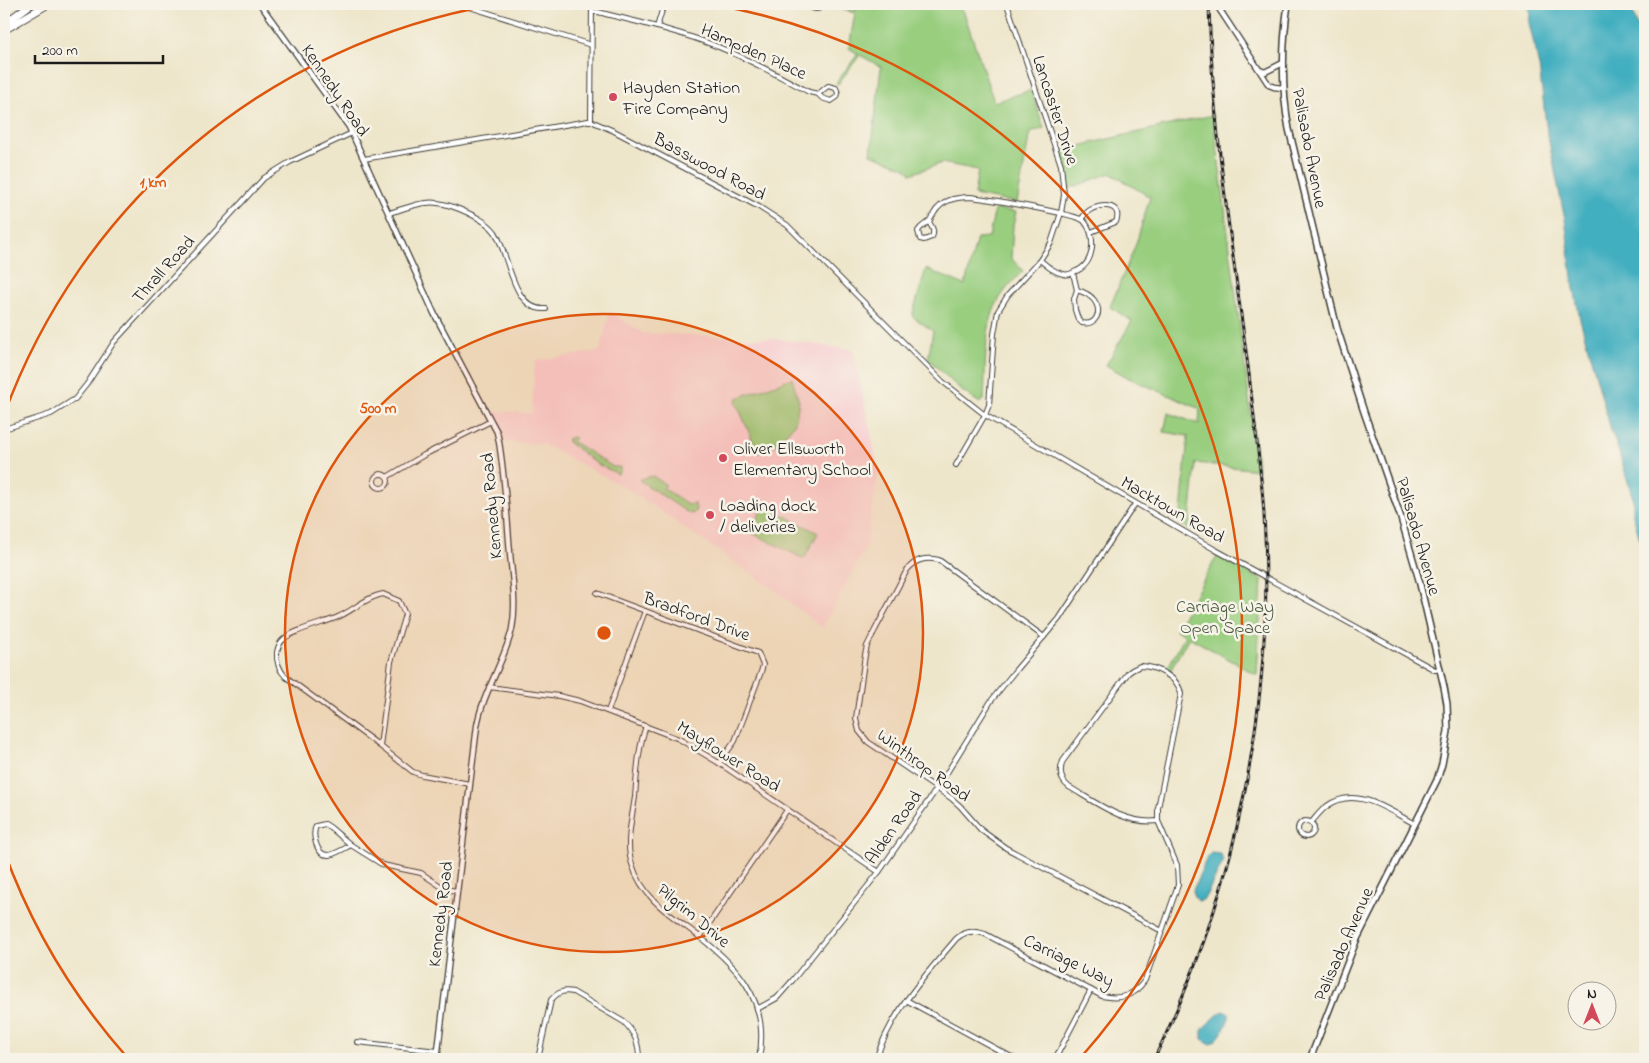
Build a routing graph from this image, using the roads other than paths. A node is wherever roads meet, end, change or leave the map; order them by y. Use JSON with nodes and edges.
{"nodes":[{"id":1,"x":7,"y":4,"type":"edge"},
{"id":2,"x":31,"y":4,"type":"edge"},
{"id":3,"x":48,"y":4,"type":"edge"},
{"id":4,"x":260,"y":4,"type":"edge"},
{"id":5,"x":460,"y":4,"type":"edge"},
{"id":6,"x":592,"y":4,"type":"edge"},
{"id":7,"x":664,"y":4,"type":"edge"},
{"id":8,"x":809,"y":4,"type":"edge"},
{"id":9,"x":823,"y":4,"type":"edge"},
{"id":10,"x":1007,"y":4,"type":"edge"},
{"id":11,"x":1216,"y":4,"type":"edge"},
{"id":12,"x":1288,"y":4,"type":"edge"},
{"id":13,"x":4,"y":6,"type":"edge"},
{"id":14,"x":592,"y":12,"type":"junction"},
{"id":15,"x":4,"y":24,"type":"edge"},
{"id":16,"x":657,"y":27,"type":"junction"},
{"id":17,"x":4,"y":30,"type":"edge"},
{"id":18,"x":591,"y":45,"type":"junction"},
{"id":19,"x":1283,"y":63,"type":"junction"},
{"id":20,"x":1260,"y":70,"type":"junction"},
{"id":21,"x":1283,"y":88,"type":"junction"},
{"id":22,"x":818,"y":94,"type":"junction"},
{"id":23,"x":591,"y":121,"type":"junction"},
{"id":24,"x":352,"y":133,"type":"junction"},
{"id":25,"x":364,"y":159,"type":"junction"},
{"id":26,"x":389,"y":213,"type":"junction"},
{"id":27,"x":1061,"y":213,"type":"junction"},
{"id":28,"x":1082,"y":218,"type":"junction"},
{"id":29,"x":929,"y":222,"type":"junction"},
{"id":30,"x":1091,"y":232,"type":"junction"},
{"id":31,"x":1040,"y":260,"type":"junction"},
{"id":32,"x":1073,"y":273,"type":"junction"},
{"id":33,"x":1077,"y":290,"type":"junction"},
{"id":34,"x":546,"y":309,"type":"dead end"},
{"id":35,"x":908,"y":346,"type":"joint"},
{"id":36,"x":985,"y":415,"type":"junction"},
{"id":37,"x":491,"y":421,"type":"junction"},
{"id":38,"x":4,"y":429,"type":"edge"},
{"id":39,"x":956,"y":465,"type":"dead end"},
{"id":40,"x":387,"y":477,"type":"dead end"},
{"id":41,"x":1135,"y":504,"type":"junction"},
{"id":42,"x":597,"y":593,"type":"dead end"},
{"id":43,"x":645,"y":611,"type":"junction"},
{"id":44,"x":1044,"y":637,"type":"junction"},
{"id":45,"x":1440,"y":669,"type":"junction"},
{"id":46,"x":489,"y":687,"type":"junction"},
{"id":47,"x":608,"y":711,"type":"junction"},
{"id":48,"x":646,"y":726,"type":"junction"},
{"id":49,"x":380,"y":746,"type":"junction"},
{"id":50,"x":719,"y":763,"type":"junction"},
{"id":51,"x":470,"y":784,"type":"junction"},
{"id":52,"x":937,"y":789,"type":"junction"},
{"id":53,"x":787,"y":810,"type":"junction"},
{"id":54,"x":1158,"y":821,"type":"junction"},
{"id":55,"x":1311,"y":823,"type":"junction"},
{"id":56,"x":1415,"y":824,"type":"junction"},
{"id":57,"x":351,"y":845,"type":"junction"},
{"id":58,"x":879,"y":872,"type":"junction"},
{"id":59,"x":457,"y":892,"type":"junction"},
{"id":60,"x":1162,"y":931,"type":"junction"},
{"id":61,"x":700,"y":937,"type":"junction"},
{"id":62,"x":1091,"y":990,"type":"junction"},
{"id":63,"x":906,"y":1000,"type":"junction"},
{"id":64,"x":757,"y":1009,"type":"junction"},
{"id":65,"x":358,"y":1042,"type":"dead end"},
{"id":66,"x":438,"y":1051,"type":"junction"},
{"id":67,"x":437,"y":1059,"type":"edge"},
{"id":68,"x":538,"y":1059,"type":"edge"},
{"id":69,"x":639,"y":1059,"type":"edge"},
{"id":70,"x":760,"y":1059,"type":"edge"},
{"id":71,"x":876,"y":1059,"type":"edge"},
{"id":72,"x":1015,"y":1059,"type":"edge"},
{"id":73,"x":1055,"y":1059,"type":"edge"},
{"id":74,"x":1310,"y":1059,"type":"edge"}],
"edges":[{"from":1,"to":13,"type":"highway"},
{"from":2,"to":15,"type":"highway"},
{"from":3,"to":17,"type":"highway"},
{"from":4,"to":24,"type":"street","name":"Kennedy Road"},
{"from":5,"to":18,"type":"street"},
{"from":6,"to":14,"type":"street"},
{"from":7,"to":16,"type":"street"},
{"from":8,"to":9,"type":"street"},
{"from":10,"to":27,"type":"street","name":"Lancaster Drive"},
{"from":11,"to":20,"type":"street"},
{"from":12,"to":19,"type":"main road","name":"Palisado Avenue"},
{"from":14,"to":16,"type":"street","name":"Hampden Place"},
{"from":14,"to":18,"type":"street"},
{"from":16,"to":22,"type":"street","name":"Hampden Place"},
{"from":18,"to":23,"type":"street"},
{"from":19,"to":20,"type":"street"},
{"from":19,"to":21,"type":"main road","name":"Palisado Avenue"},
{"from":20,"to":21,"type":"street"},
{"from":21,"to":45,"type":"main road","name":"Palisado Avenue"},
{"from":22,"to":22,"type":"street","name":"Hampden Place"},
{"from":23,"to":25,"type":"street"},
{"from":23,"to":35,"type":"street","name":"Basswood Road"},
{"from":24,"to":25,"type":"street","name":"Kennedy Road"},
{"from":24,"to":38,"type":"street","name":"Thrall Road"},
{"from":25,"to":26,"type":"street","name":"Kennedy Road"},
{"from":26,"to":34,"type":"street"},
{"from":26,"to":37,"type":"street","name":"Kennedy Road"},
{"from":27,"to":28,"type":"street"},
{"from":27,"to":29,"type":"street"},
{"from":27,"to":31,"type":"street","name":"Lancaster Drive"},
{"from":28,"to":30,"type":"street"},
{"from":28,"to":30,"type":"street"},
{"from":29,"to":29,"type":"street"},
{"from":30,"to":32,"type":"street"},
{"from":31,"to":32,"type":"street"},
{"from":31,"to":36,"type":"street","name":"Lancaster Drive"},
{"from":32,"to":33,"type":"street"},
{"from":33,"to":33,"type":"street"},
{"from":35,"to":36,"type":"street","name":"Macktown Road"},
{"from":36,"to":39,"type":"street","name":"Lancaster Drive"},
{"from":36,"to":41,"type":"street","name":"Macktown Road"},
{"from":37,"to":40,"type":"street"},
{"from":37,"to":46,"type":"street","name":"Kennedy Road"},
{"from":41,"to":44,"type":"street","name":"Alden Road"},
{"from":41,"to":45,"type":"street","name":"Macktown Road"},
{"from":42,"to":43,"type":"street","name":"Bradford Drive"},
{"from":43,"to":47,"type":"street"},
{"from":43,"to":50,"type":"street","name":"Bradford Drive"},
{"from":44,"to":52,"type":"street","name":"Alden Road"},
{"from":44,"to":52,"type":"street","name":"Winthrop Road"},
{"from":45,"to":56,"type":"main road","name":"Palisado Avenue"},
{"from":46,"to":47,"type":"street","name":"Mayflower Road"},
{"from":46,"to":51,"type":"street","name":"Kennedy Road"},
{"from":47,"to":48,"type":"street","name":"Mayflower Road"},
{"from":48,"to":50,"type":"street","name":"Mayflower Road"},
{"from":48,"to":61,"type":"street","name":"Pilgrim Drive"},
{"from":49,"to":49,"type":"street"},
{"from":49,"to":51,"type":"street"},
{"from":50,"to":53,"type":"street","name":"Mayflower Road"},
{"from":51,"to":59,"type":"street","name":"Kennedy Road"},
{"from":52,"to":58,"type":"street","name":"Alden Road"},
{"from":52,"to":60,"type":"street","name":"Winthrop Road"},
{"from":53,"to":58,"type":"street","name":"Mayflower Road"},
{"from":53,"to":61,"type":"street"},
{"from":54,"to":54,"type":"street","name":"Carriage Way"},
{"from":54,"to":60,"type":"street","name":"Carriage Way"},
{"from":55,"to":55,"type":"street"},
{"from":55,"to":56,"type":"street"},
{"from":56,"to":74,"type":"main road","name":"Palisado Avenue"},
{"from":57,"to":57,"type":"street"},
{"from":57,"to":59,"type":"street"},
{"from":58,"to":64,"type":"street","name":"Alden Road"},
{"from":59,"to":66,"type":"street","name":"Kennedy Road"},
{"from":60,"to":62,"type":"street","name":"Carriage Way"},
{"from":61,"to":64,"type":"street","name":"Pilgrim Drive"},
{"from":62,"to":63,"type":"street","name":"Carriage Way"},
{"from":62,"to":73,"type":"street"},
{"from":63,"to":71,"type":"street","name":"Carriage Way"},
{"from":63,"to":72,"type":"street"},
{"from":64,"to":70,"type":"street","name":"Pilgrim Drive"},
{"from":65,"to":66,"type":"street"},
{"from":66,"to":67,"type":"street","name":"Kennedy Road"},
{"from":68,"to":69,"type":"street"}]}
